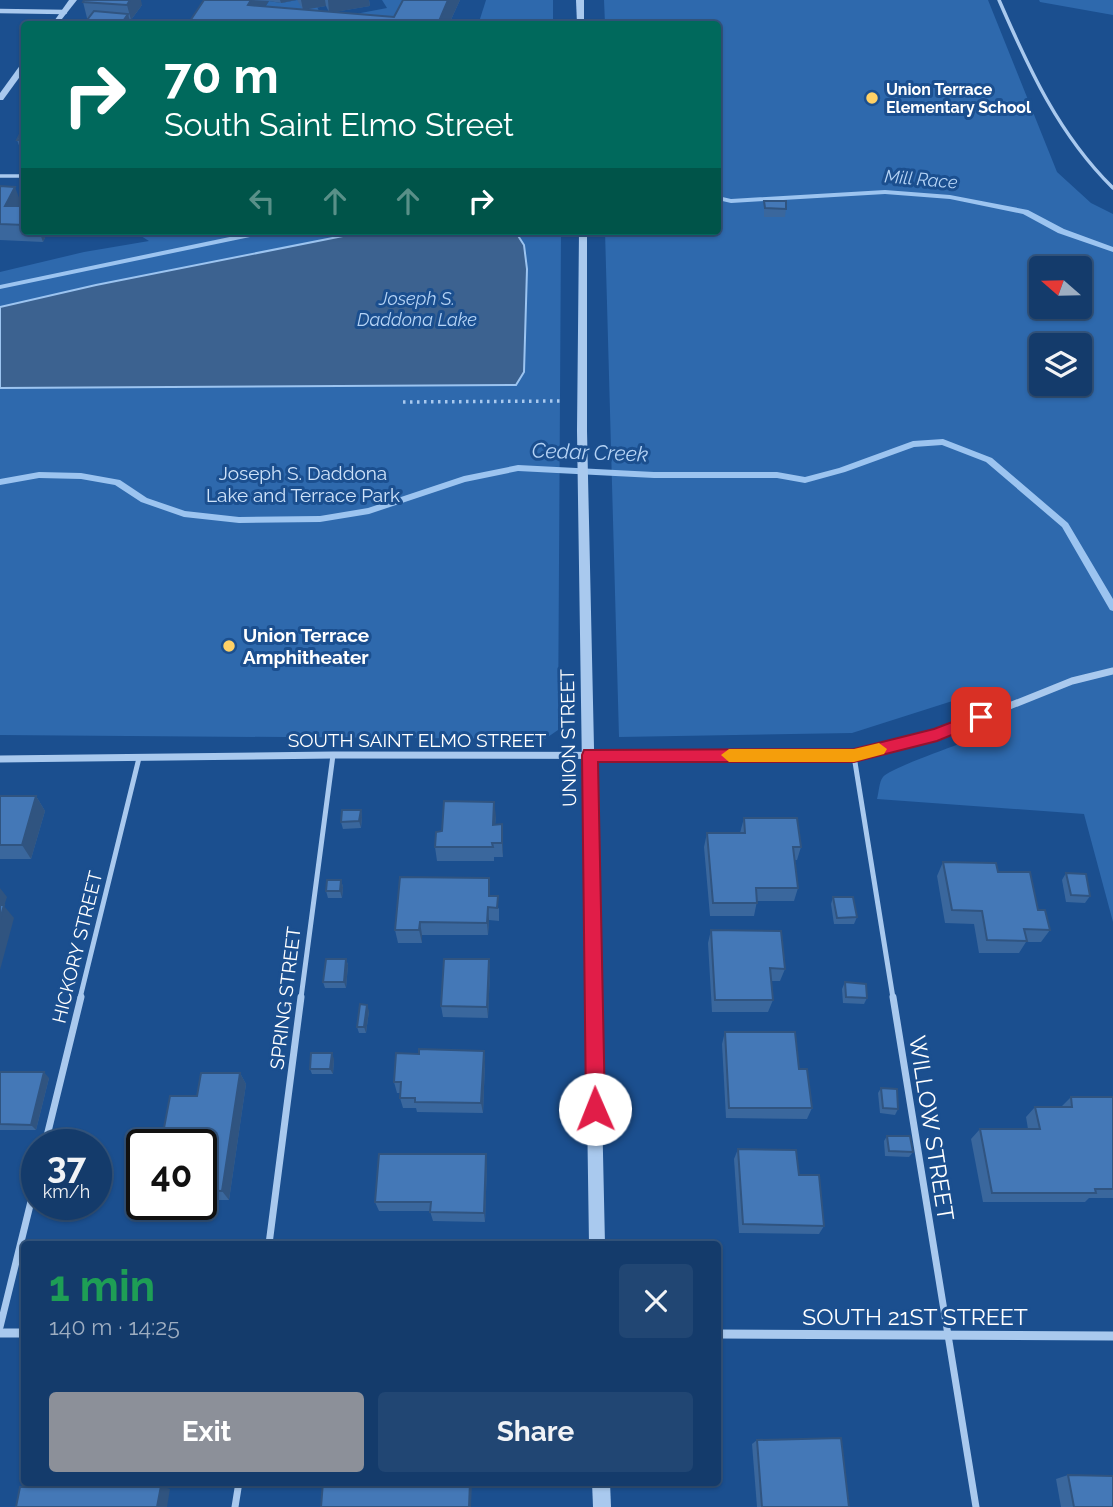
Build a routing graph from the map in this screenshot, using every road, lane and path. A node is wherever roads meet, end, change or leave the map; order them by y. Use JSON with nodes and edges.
{"nodes":[{"id":1,"x":73,"y":0,"type":"edge"},
{"id":2,"x":580,"y":0,"type":"edge"},
{"id":3,"x":999,"y":0,"type":"edge"},
{"id":4,"x":0,"y":11,"type":"edge"},
{"id":5,"x":65,"y":12,"type":"junction"},
{"id":6,"x":58,"y":21,"type":"edge"},
{"id":7,"x":581,"y":21,"type":"edge"},
{"id":8,"x":21,"y":69,"type":"edge"},
{"id":9,"x":1,"y":95,"type":"edge"},
{"id":10,"x":0,"y":176,"type":"edge"},
{"id":11,"x":21,"y":176,"type":"edge"},
{"id":12,"x":1113,"y":188,"type":"edge"},
{"id":13,"x":583,"y":235,"type":"edge"},
{"id":14,"x":537,"y":401,"type":"dead end"},
{"id":15,"x":403,"y":402,"type":"dead end"},
{"id":16,"x":1113,"y":671,"type":"edge"},
{"id":17,"x":333,"y":755,"type":"junction"},
{"id":18,"x":590,"y":755,"type":"junction"},
{"id":19,"x":854,"y":756,"type":"junction"},
{"id":20,"x":139,"y":758,"type":"junction"},
{"id":21,"x":0,"y":759,"type":"edge"},
{"id":22,"x":49,"y":1129,"type":"edge"},
{"id":23,"x":26,"y":1220,"type":"edge"},
{"id":24,"x":21,"y":1241,"type":"edge"},
{"id":25,"x":270,"y":1241,"type":"edge"},
{"id":26,"x":597,"y":1241,"type":"edge"},
{"id":27,"x":21,"y":1242,"type":"edge"},
{"id":28,"x":0,"y":1327,"type":"edge"},
{"id":29,"x":0,"y":1333,"type":"edge"},
{"id":30,"x":21,"y":1333,"type":"edge"},
{"id":31,"x":721,"y":1334,"type":"edge"},
{"id":32,"x":948,"y":1335,"type":"junction"},
{"id":33,"x":1113,"y":1336,"type":"edge"},
{"id":34,"x":238,"y":1486,"type":"edge"},
{"id":35,"x":601,"y":1486,"type":"edge"},
{"id":36,"x":235,"y":1507,"type":"edge"},
{"id":37,"x":602,"y":1507,"type":"edge"},
{"id":38,"x":976,"y":1507,"type":"edge"}],
"edges":[{"from":1,"to":5,"type":"street"},
{"from":2,"to":7,"type":"street"},
{"from":3,"to":12,"type":"lane"},
{"from":4,"to":5,"type":"street"},
{"from":5,"to":6,"type":"street"},
{"from":8,"to":9,"type":"street"},
{"from":10,"to":11,"type":"lane"},
{"from":13,"to":18,"type":"street","name":"UNION STREET"},
{"from":14,"to":15,"type":"path"},
{"from":16,"to":19,"type":"street","name":"SOUTH SAINT ELMO STREET"},
{"from":17,"to":18,"type":"street","name":"SOUTH SAINT ELMO STREET"},
{"from":17,"to":20,"type":"street","name":"SOUTH SAINT ELMO STREET"},
{"from":17,"to":25,"type":"lane","name":"SPRING STREET"},
{"from":18,"to":19,"type":"street","name":"SOUTH SAINT ELMO STREET"},
{"from":18,"to":26,"type":"street","name":"UNION STREET"},
{"from":19,"to":32,"type":"lane","name":"WILLOW STREET"},
{"from":20,"to":21,"type":"street","name":"SOUTH SAINT ELMO STREET"},
{"from":20,"to":22,"type":"lane","name":"HICKORY STREET"},
{"from":23,"to":24,"type":"lane"},
{"from":27,"to":28,"type":"lane"},
{"from":29,"to":30,"type":"street"},
{"from":31,"to":32,"type":"street","name":"SOUTH 21ST STREET"},
{"from":32,"to":33,"type":"street","name":"SOUTH 21ST STREET"},
{"from":32,"to":38,"type":"lane","name":"WILLOW STREET"},
{"from":34,"to":36,"type":"lane"},
{"from":35,"to":37,"type":"street"}]}
